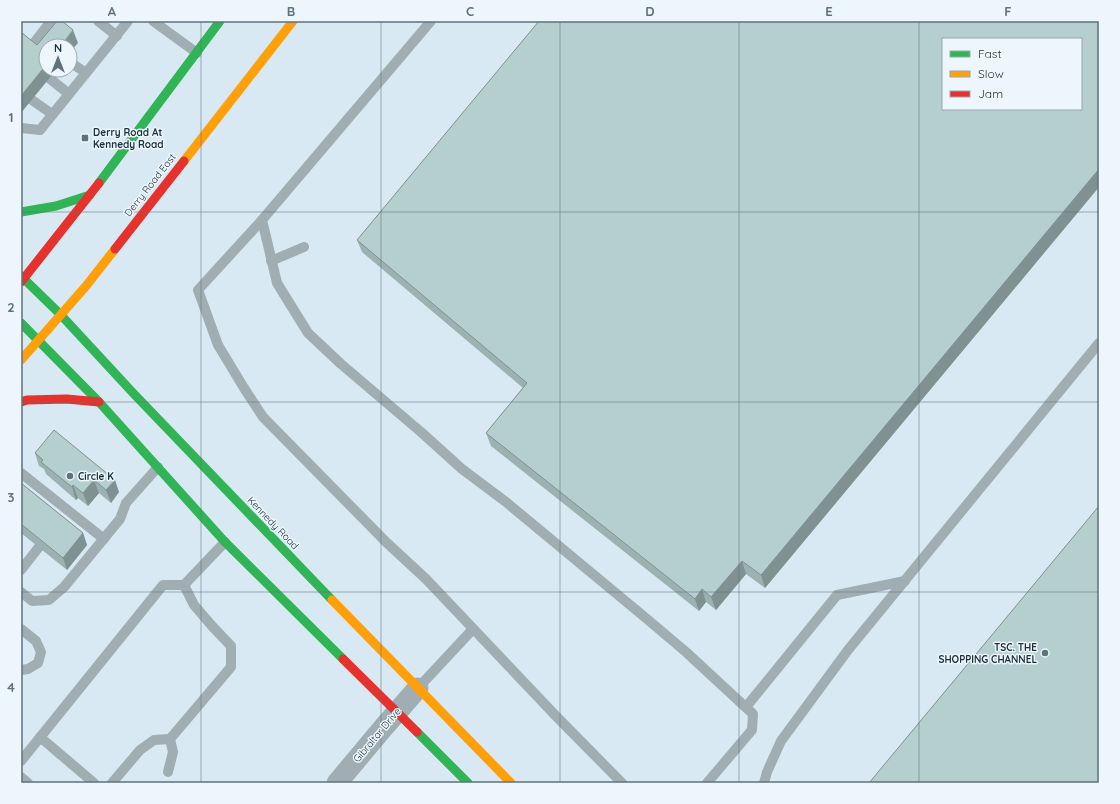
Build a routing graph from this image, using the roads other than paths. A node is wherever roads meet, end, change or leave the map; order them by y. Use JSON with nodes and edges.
{"nodes":[{"id":1,"x":51,"y":21,"type":"edge"},
{"id":2,"x":98,"y":21,"type":"edge"},
{"id":3,"x":128,"y":21,"type":"edge"},
{"id":4,"x":153,"y":21,"type":"edge"},
{"id":5,"x":220,"y":21,"type":"edge"},
{"id":6,"x":293,"y":21,"type":"edge"},
{"id":7,"x":431,"y":21,"type":"edge"},
{"id":8,"x":117,"y":36,"type":"junction"},
{"id":9,"x":30,"y":48,"type":"edge"},
{"id":10,"x":197,"y":53,"type":"junction"},
{"id":11,"x":78,"y":68,"type":"edge"},
{"id":12,"x":86,"y":73,"type":"junction"},
{"id":13,"x":49,"y":78,"type":"dead end"},
{"id":14,"x":69,"y":94,"type":"junction"},
{"id":15,"x":32,"y":100,"type":"dead end"},
{"id":16,"x":52,"y":114,"type":"junction"},
{"id":17,"x":21,"y":128,"type":"edge"},
{"id":18,"x":90,"y":195,"type":"junction"},
{"id":19,"x":21,"y":212,"type":"edge"},
{"id":20,"x":262,"y":220,"type":"junction"},
{"id":21,"x":304,"y":247,"type":"dead end"},
{"id":22,"x":271,"y":261,"type":"junction"},
{"id":23,"x":22,"y":279,"type":"edge"},
{"id":24,"x":60,"y":314,"type":"junction"},
{"id":25,"x":21,"y":323,"type":"edge"},
{"id":26,"x":38,"y":340,"type":"junction"},
{"id":27,"x":1099,"y":343,"type":"edge"},
{"id":28,"x":21,"y":360,"type":"edge"},
{"id":29,"x":21,"y":402,"type":"edge"},
{"id":30,"x":99,"y":402,"type":"junction"},
{"id":31,"x":158,"y":467,"type":"junction"},
{"id":32,"x":21,"y":473,"type":"edge"},
{"id":33,"x":104,"y":539,"type":"junction"},
{"id":34,"x":225,"y":542,"type":"junction"},
{"id":35,"x":39,"y":547,"type":"edge"},
{"id":36,"x":21,"y":570,"type":"edge"},
{"id":37,"x":905,"y":581,"type":"junction"},
{"id":38,"x":184,"y":585,"type":"junction"},
{"id":39,"x":22,"y":594,"type":"edge"},
{"id":40,"x":21,"y":629,"type":"edge"},
{"id":41,"x":473,"y":629,"type":"junction"},
{"id":42,"x":21,"y":670,"type":"edge"},
{"id":43,"x":418,"y":688,"type":"junction"},
{"id":44,"x":746,"y":707,"type":"junction"},
{"id":45,"x":397,"y":711,"type":"junction"},
{"id":46,"x":40,"y":738,"type":"junction"},
{"id":47,"x":170,"y":740,"type":"junction"},
{"id":48,"x":21,"y":761,"type":"edge"},
{"id":49,"x":168,"y":772,"type":"dead end"},
{"id":50,"x":21,"y":777,"type":"edge"},
{"id":51,"x":28,"y":783,"type":"edge"},
{"id":52,"x":94,"y":783,"type":"edge"},
{"id":53,"x":112,"y":783,"type":"edge"},
{"id":54,"x":337,"y":783,"type":"edge"},
{"id":55,"x":468,"y":783,"type":"edge"},
{"id":56,"x":511,"y":783,"type":"edge"},
{"id":57,"x":622,"y":783,"type":"edge"},
{"id":58,"x":707,"y":783,"type":"edge"},
{"id":59,"x":764,"y":783,"type":"edge"}],
"edges":[{"from":1,"to":9,"type":"lane"},
{"from":2,"to":8,"type":"lane"},
{"from":3,"to":8,"type":"lane"},
{"from":4,"to":10,"type":"lane"},
{"from":5,"to":10,"type":"main road"},
{"from":6,"to":24,"type":"main road","name":"Derry Road East"},
{"from":7,"to":20,"type":"lane"},
{"from":8,"to":12,"type":"lane"},
{"from":10,"to":18,"type":"main road"},
{"from":11,"to":12,"type":"lane"},
{"from":12,"to":14,"type":"lane"},
{"from":13,"to":14,"type":"lane"},
{"from":14,"to":16,"type":"lane"},
{"from":15,"to":16,"type":"lane"},
{"from":16,"to":17,"type":"lane"},
{"from":18,"to":19,"type":"main road"},
{"from":18,"to":23,"type":"main road"},
{"from":20,"to":22,"type":"lane"},
{"from":20,"to":41,"type":"lane"},
{"from":21,"to":22,"type":"lane"},
{"from":22,"to":44,"type":"lane"},
{"from":23,"to":24,"type":"main road","name":"Kennedy Road"},
{"from":24,"to":26,"type":"main road","name":"Derry Road East"},
{"from":24,"to":43,"type":"main road","name":"Kennedy Road"},
{"from":25,"to":26,"type":"main road"},
{"from":26,"to":28,"type":"main road","name":"Derry Road East"},
{"from":26,"to":30,"type":"main road"},
{"from":27,"to":37,"type":"lane"},
{"from":29,"to":30,"type":"main road"},
{"from":30,"to":31,"type":"main road"},
{"from":31,"to":33,"type":"lane"},
{"from":31,"to":34,"type":"main road"},
{"from":32,"to":33,"type":"lane"},
{"from":33,"to":39,"type":"lane"},
{"from":34,"to":38,"type":"lane"},
{"from":34,"to":45,"type":"main road"},
{"from":35,"to":36,"type":"lane"},
{"from":37,"to":44,"type":"lane"},
{"from":37,"to":59,"type":"lane"},
{"from":38,"to":46,"type":"lane"},
{"from":38,"to":47,"type":"lane"},
{"from":40,"to":42,"type":"lane"},
{"from":41,"to":43,"type":"lane"},
{"from":41,"to":57,"type":"lane"},
{"from":43,"to":45,"type":"street","name":"Gibraltar Drive"},
{"from":43,"to":56,"type":"main road","name":"Kennedy Road"},
{"from":44,"to":58,"type":"lane"},
{"from":45,"to":54,"type":"street","name":"Gibraltar Drive"},
{"from":45,"to":55,"type":"main road"},
{"from":46,"to":48,"type":"lane"},
{"from":46,"to":52,"type":"lane"},
{"from":47,"to":49,"type":"lane"},
{"from":47,"to":53,"type":"lane"},
{"from":50,"to":51,"type":"lane"}]}
